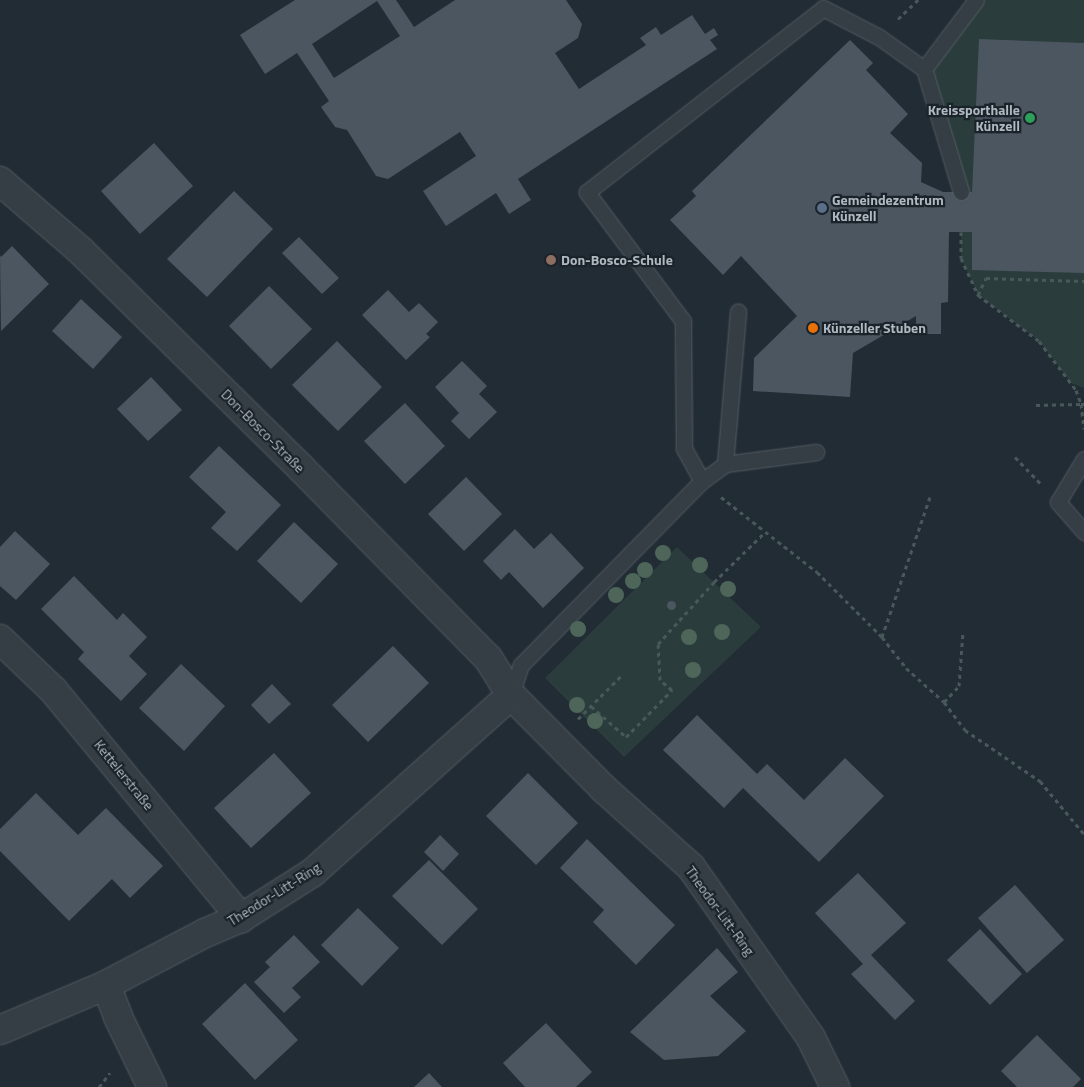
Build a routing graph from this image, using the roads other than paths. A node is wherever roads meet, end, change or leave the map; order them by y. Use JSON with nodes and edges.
{"nodes":[{"id":1,"x":976,"y":0,"type":"edge"},
{"id":2,"x":924,"y":69,"type":"junction"},
{"id":3,"x":0,"y":181,"type":"edge"},
{"id":4,"x":960,"y":192,"type":"dead end"},
{"id":5,"x":738,"y":312,"type":"dead end"},
{"id":6,"x":816,"y":452,"type":"dead end"},
{"id":7,"x":1084,"y":459,"type":"edge"},
{"id":8,"x":725,"y":464,"type":"junction"},
{"id":9,"x":702,"y":481,"type":"junction"},
{"id":10,"x":1084,"y":532,"type":"edge"},
{"id":11,"x":0,"y":639,"type":"edge"},
{"id":12,"x":512,"y":695,"type":"junction"},
{"id":13,"x":241,"y":918,"type":"junction"},
{"id":14,"x":106,"y":985,"type":"junction"},
{"id":15,"x":0,"y":1030,"type":"edge"},
{"id":16,"x":152,"y":1087,"type":"edge"},
{"id":17,"x":835,"y":1087,"type":"edge"}],
"edges":[{"from":1,"to":2,"type":"lane"},
{"from":2,"to":4,"type":"lane"},
{"from":2,"to":9,"type":"lane"},
{"from":3,"to":12,"type":"street","name":"Don-Bosco-Straße"},
{"from":5,"to":8,"type":"lane"},
{"from":6,"to":8,"type":"lane"},
{"from":7,"to":10,"type":"lane"},
{"from":8,"to":9,"type":"lane"},
{"from":9,"to":12,"type":"lane"},
{"from":11,"to":13,"type":"street","name":"Kettelerstraße"},
{"from":12,"to":13,"type":"street","name":"Theodor-Litt-Ring"},
{"from":12,"to":17,"type":"street","name":"Theodor-Litt-Ring"},
{"from":13,"to":14,"type":"street","name":"Theodor-Litt-Ring"},
{"from":14,"to":15,"type":"street","name":"Theodor-Litt-Ring"},
{"from":14,"to":16,"type":"street"}]}
